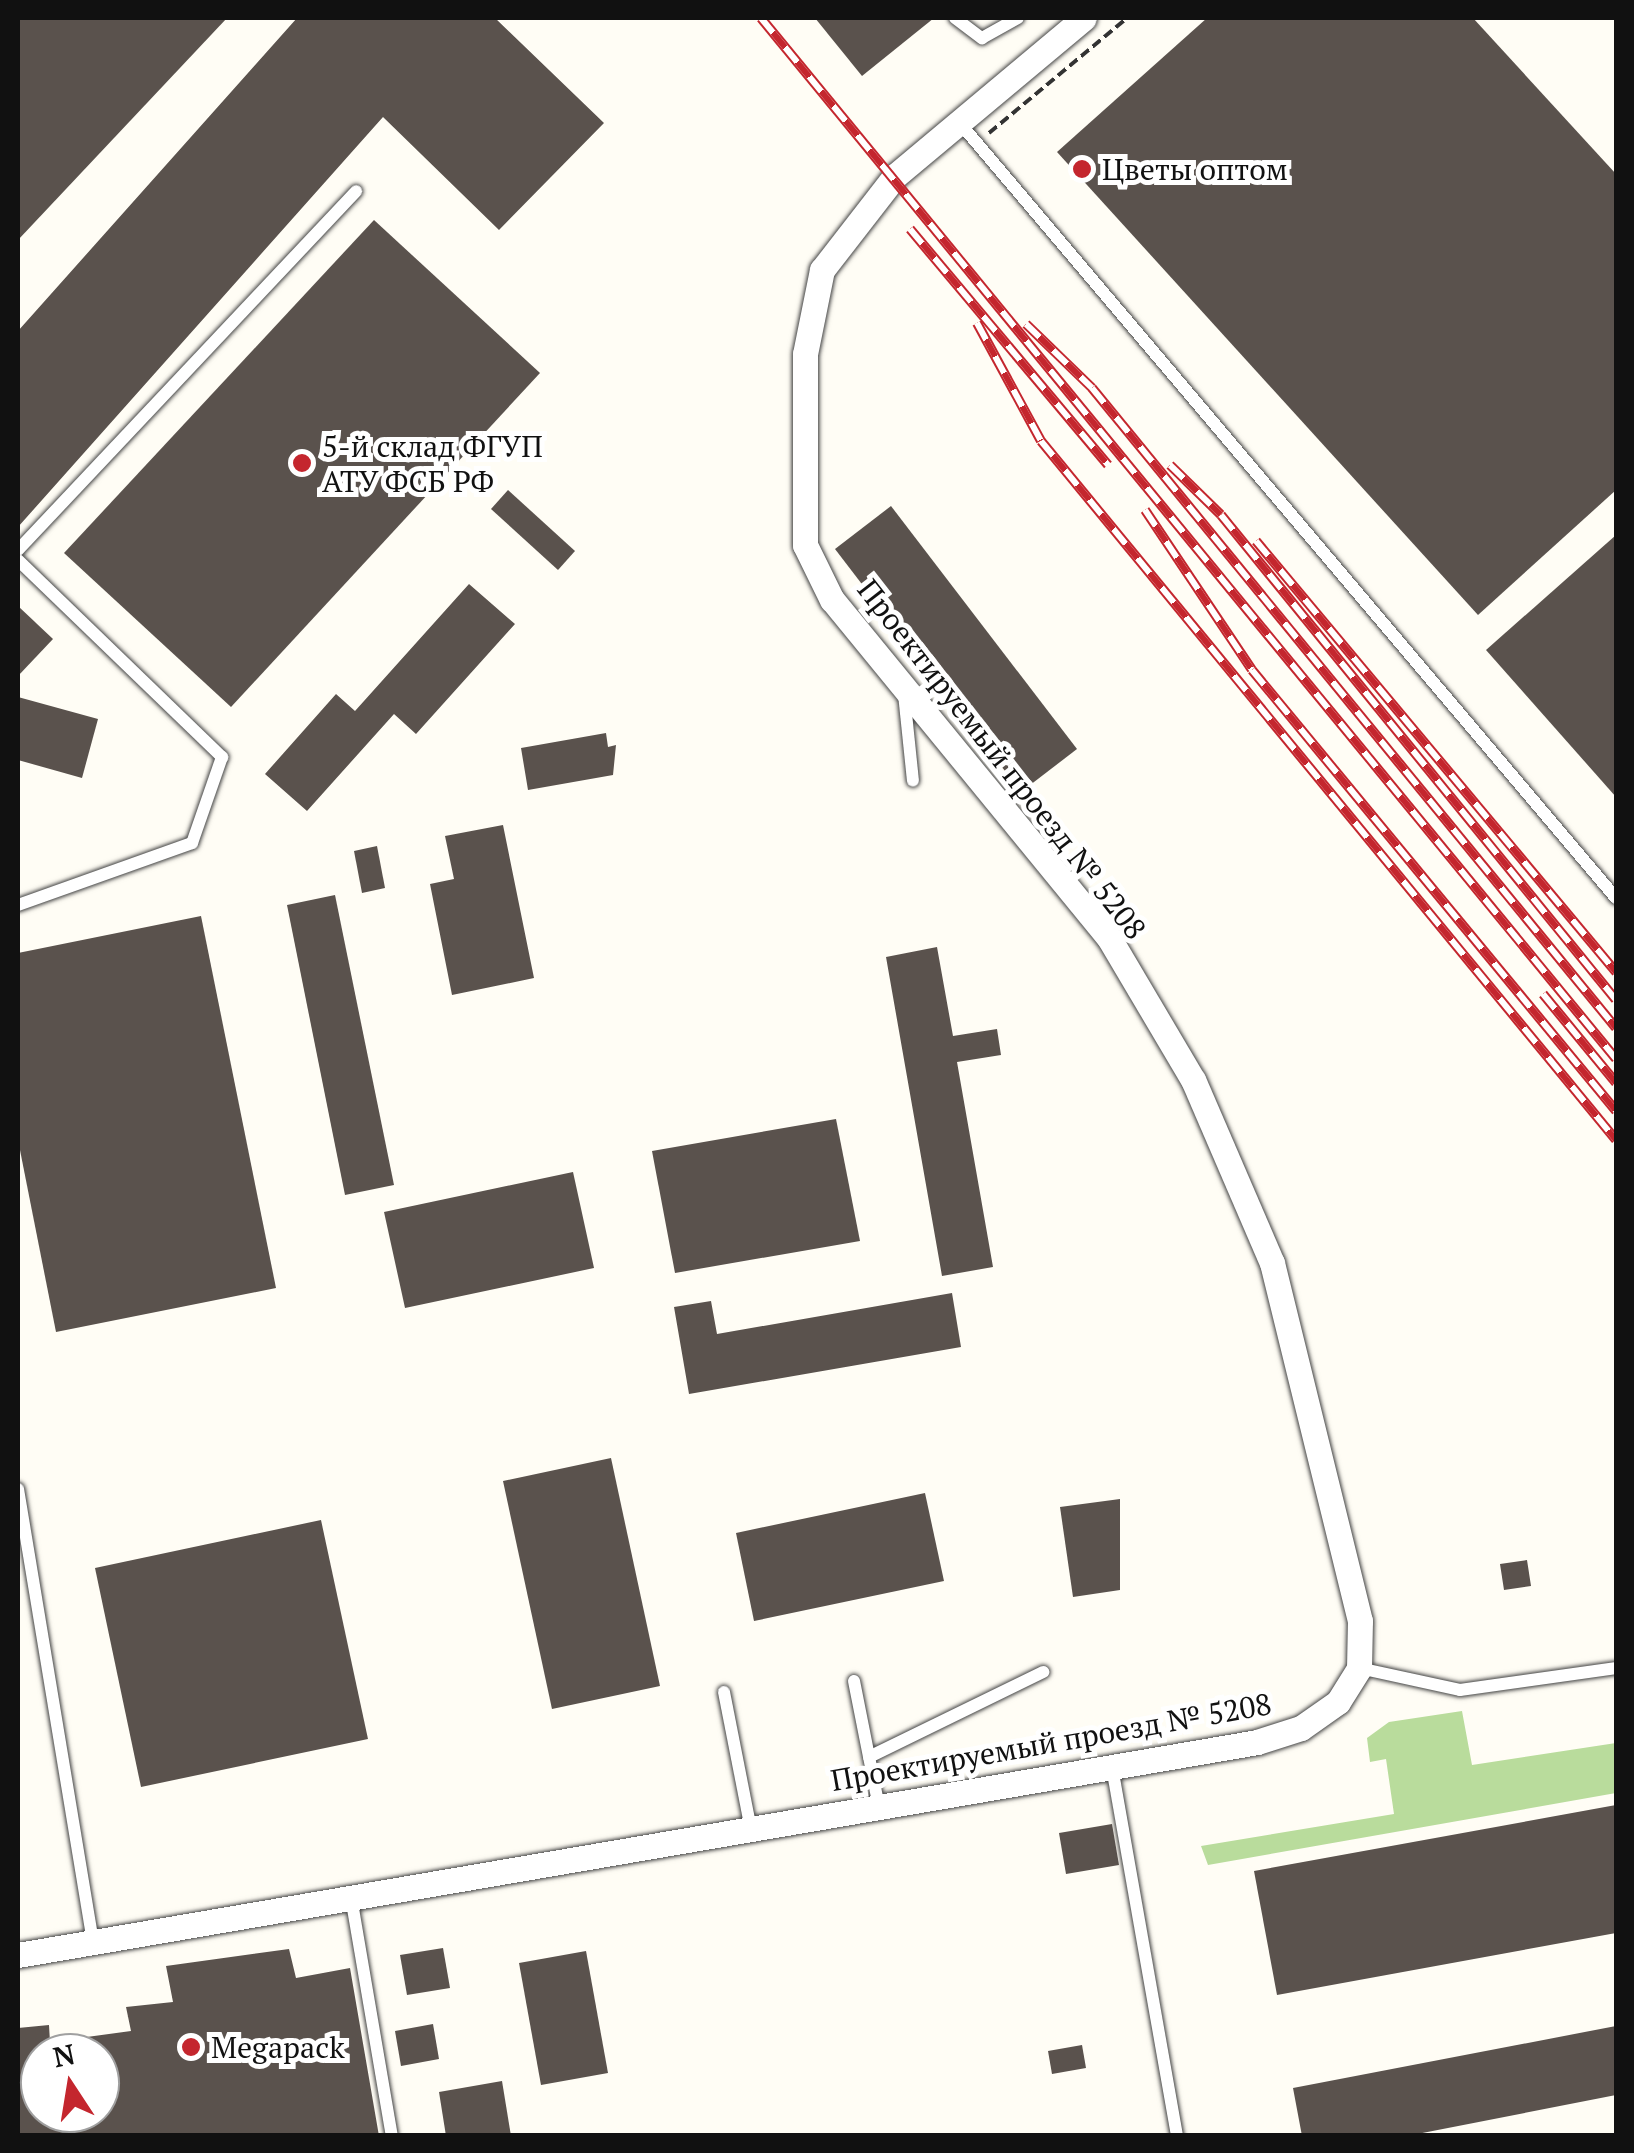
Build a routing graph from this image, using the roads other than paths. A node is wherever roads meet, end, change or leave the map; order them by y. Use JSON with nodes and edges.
{"nodes":[{"id":1,"x":955,"y":18,"type":"edge"},
{"id":2,"x":1018,"y":18,"type":"edge"},
{"id":3,"x":1084,"y":18,"type":"edge"},
{"id":4,"x":959,"y":122,"type":"junction"},
{"id":5,"x":356,"y":191,"type":"dead end"},
{"id":6,"x":18,"y":550,"type":"edge"},
{"id":7,"x":18,"y":560,"type":"edge"},
{"id":8,"x":903,"y":687,"type":"junction"},
{"id":9,"x":912,"y":781,"type":"dead end"},
{"id":10,"x":1616,"y":898,"type":"edge"},
{"id":11,"x":18,"y":905,"type":"edge"},
{"id":12,"x":18,"y":1488,"type":"edge"},
{"id":13,"x":1359,"y":1668,"type":"junction"},
{"id":14,"x":1616,"y":1668,"type":"edge"},
{"id":15,"x":1043,"y":1672,"type":"dead end"},
{"id":16,"x":854,"y":1681,"type":"dead end"},
{"id":17,"x":724,"y":1692,"type":"dead end"},
{"id":18,"x":869,"y":1757,"type":"junction"},
{"id":19,"x":1112,"y":1767,"type":"junction"},
{"id":20,"x":879,"y":1807,"type":"junction"},
{"id":21,"x":752,"y":1829,"type":"junction"},
{"id":22,"x":352,"y":1898,"type":"junction"},
{"id":23,"x":93,"y":1942,"type":"junction"},
{"id":24,"x":18,"y":1955,"type":"edge"},
{"id":25,"x":392,"y":2136,"type":"edge"},
{"id":26,"x":1177,"y":2136,"type":"edge"}],
"edges":[{"from":1,"to":2,"type":"lane"},
{"from":3,"to":4,"type":"street","name":"Проектируемый проезд № 5208"},
{"from":4,"to":8,"type":"street","name":"Проектируемый проезд № 5208"},
{"from":4,"to":10,"type":"lane"},
{"from":5,"to":6,"type":"lane"},
{"from":7,"to":11,"type":"lane"},
{"from":8,"to":9,"type":"lane"},
{"from":8,"to":13,"type":"street","name":"Проектируемый проезд № 5208"},
{"from":12,"to":23,"type":"lane"},
{"from":13,"to":14,"type":"lane"},
{"from":13,"to":19,"type":"street","name":"Проектируемый проезд № 5208"},
{"from":15,"to":18,"type":"lane"},
{"from":16,"to":18,"type":"lane"},
{"from":17,"to":21,"type":"lane"},
{"from":18,"to":20,"type":"lane"},
{"from":19,"to":20,"type":"street","name":"Проектируемый проезд № 5208"},
{"from":19,"to":26,"type":"lane"},
{"from":20,"to":21,"type":"street","name":"Проектируемый проезд № 5208"},
{"from":21,"to":22,"type":"street","name":"Проектируемый проезд № 5208"},
{"from":22,"to":23,"type":"street","name":"Проектируемый проезд № 5208"},
{"from":22,"to":25,"type":"lane"},
{"from":23,"to":24,"type":"street","name":"Проектируемый проезд № 5208"}]}
